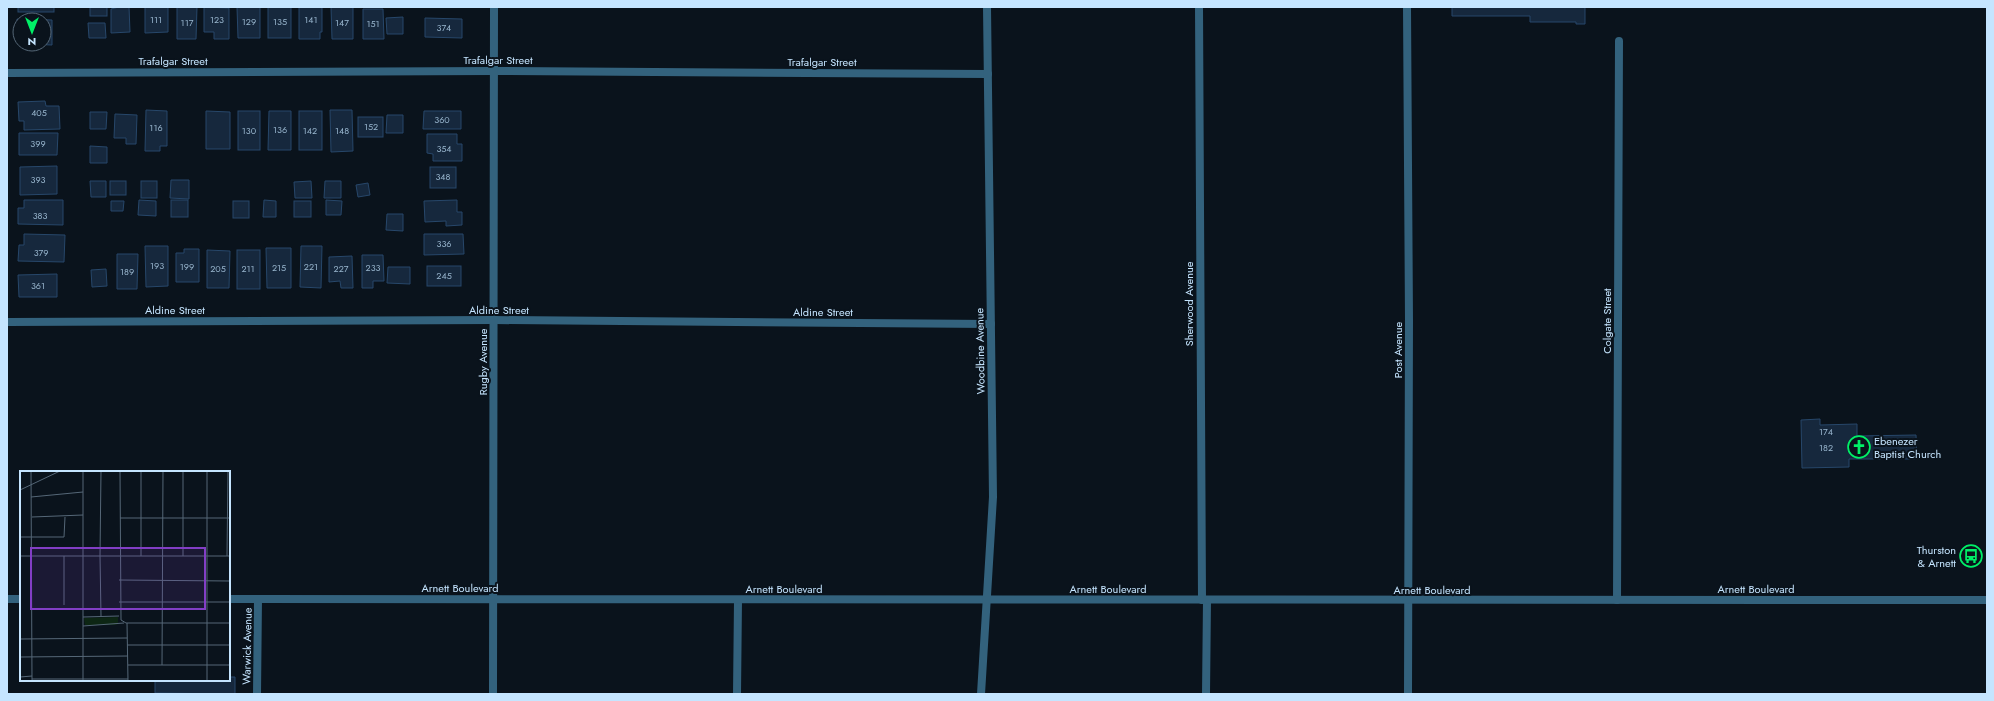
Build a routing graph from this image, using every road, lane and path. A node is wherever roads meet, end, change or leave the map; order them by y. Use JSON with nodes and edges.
{"nodes":[{"id":1,"x":494,"y":7,"type":"edge"},
{"id":2,"x":987,"y":7,"type":"edge"},
{"id":3,"x":1199,"y":7,"type":"edge"},
{"id":4,"x":1406,"y":7,"type":"edge"},
{"id":5,"x":1619,"y":41,"type":"dead end"},
{"id":6,"x":494,"y":71,"type":"junction"},
{"id":7,"x":7,"y":73,"type":"edge"},
{"id":8,"x":988,"y":74,"type":"junction"},
{"id":9,"x":494,"y":320,"type":"junction"},
{"id":10,"x":7,"y":322,"type":"edge"},
{"id":11,"x":991,"y":324,"type":"junction"},
{"id":12,"x":7,"y":599,"type":"edge"},
{"id":13,"x":20,"y":599,"type":"edge"},
{"id":14,"x":230,"y":599,"type":"edge"},
{"id":15,"x":258,"y":599,"type":"junction"},
{"id":16,"x":493,"y":599,"type":"junction"},
{"id":17,"x":738,"y":600,"type":"junction"},
{"id":18,"x":987,"y":600,"type":"junction"},
{"id":19,"x":1204,"y":600,"type":"junction"},
{"id":20,"x":1617,"y":600,"type":"junction"},
{"id":21,"x":1987,"y":600,"type":"edge"},
{"id":22,"x":1409,"y":601,"type":"junction"},
{"id":23,"x":257,"y":694,"type":"edge"},
{"id":24,"x":493,"y":694,"type":"edge"},
{"id":25,"x":736,"y":694,"type":"edge"},
{"id":26,"x":981,"y":694,"type":"edge"},
{"id":27,"x":1206,"y":694,"type":"edge"},
{"id":28,"x":1408,"y":694,"type":"edge"}],
"edges":[{"from":1,"to":6,"type":"street","name":"Rugby Avenue"},
{"from":2,"to":8,"type":"street","name":"Woodbine Avenue"},
{"from":3,"to":19,"type":"street","name":"Sherwood Avenue"},
{"from":4,"to":22,"type":"street","name":"Post Avenue"},
{"from":5,"to":20,"type":"street","name":"Colgate Street"},
{"from":6,"to":7,"type":"street","name":"Trafalgar Street"},
{"from":6,"to":8,"type":"street","name":"Trafalgar Street"},
{"from":6,"to":9,"type":"street","name":"Rugby Avenue"},
{"from":8,"to":11,"type":"street","name":"Woodbine Avenue"},
{"from":9,"to":10,"type":"street","name":"Aldine Street"},
{"from":9,"to":11,"type":"street","name":"Aldine Street"},
{"from":9,"to":16,"type":"street","name":"Rugby Avenue"},
{"from":11,"to":18,"type":"street","name":"Woodbine Avenue"},
{"from":12,"to":13,"type":"street"},
{"from":14,"to":15,"type":"street","name":"Arnett Boulevard"},
{"from":15,"to":16,"type":"street","name":"Arnett Boulevard"},
{"from":15,"to":23,"type":"street","name":"Warwick Avenue"},
{"from":16,"to":17,"type":"street","name":"Arnett Boulevard"},
{"from":16,"to":24,"type":"street","name":"Rugby Avenue"},
{"from":17,"to":18,"type":"street","name":"Arnett Boulevard"},
{"from":17,"to":25,"type":"street"},
{"from":18,"to":19,"type":"street","name":"Arnett Boulevard"},
{"from":18,"to":26,"type":"street","name":"Woodbine Avenue"},
{"from":19,"to":22,"type":"street","name":"Arnett Boulevard"},
{"from":19,"to":27,"type":"street","name":"Sherwood Avenue"},
{"from":20,"to":21,"type":"street","name":"Arnett Boulevard"},
{"from":20,"to":22,"type":"street","name":"Arnett Boulevard"},
{"from":22,"to":28,"type":"street","name":"Post Avenue"}]}
